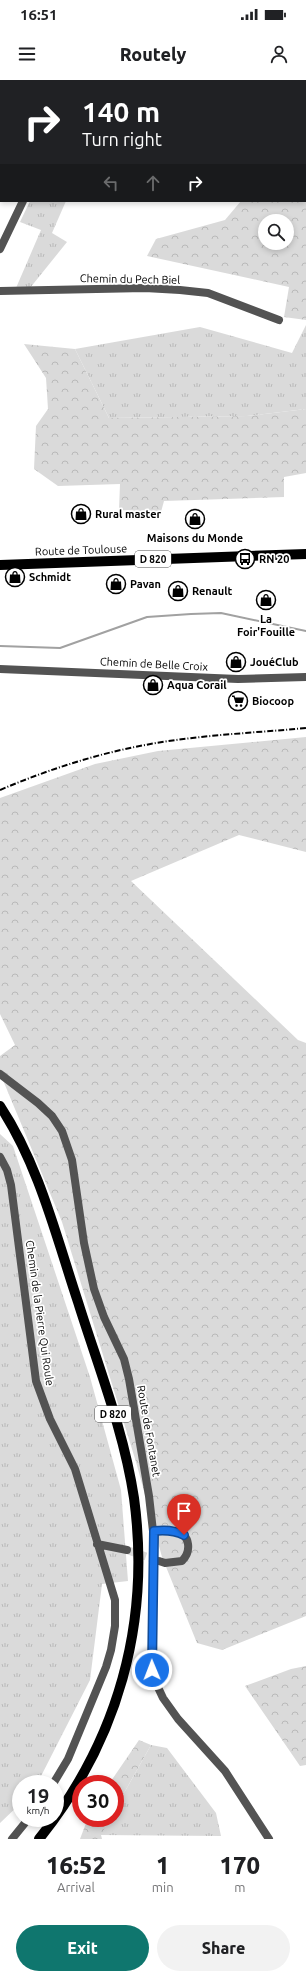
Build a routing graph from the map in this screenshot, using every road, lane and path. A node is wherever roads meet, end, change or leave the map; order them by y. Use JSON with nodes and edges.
{"nodes":[{"id":1,"x":23,"y":202,"type":"edge"},
{"id":2,"x":0,"y":249,"type":"edge"},
{"id":3,"x":0,"y":291,"type":"edge"},
{"id":4,"x":279,"y":320,"type":"dead end"},
{"id":5,"x":306,"y":548,"type":"edge"},
{"id":6,"x":306,"y":554,"type":"edge"},
{"id":7,"x":0,"y":558,"type":"edge"},
{"id":8,"x":0,"y":565,"type":"edge"},
{"id":9,"x":0,"y":669,"type":"edge"},
{"id":10,"x":306,"y":677,"type":"edge"},
{"id":11,"x":0,"y":1074,"type":"edge"},
{"id":12,"x":0,"y":1106,"type":"edge"},
{"id":13,"x":0,"y":1157,"type":"edge"},
{"id":14,"x":154,"y":1531,"type":"junction"},
{"id":15,"x":97,"y":1544,"type":"junction"},
{"id":16,"x":127,"y":1550,"type":"tunnel mouth"},
{"id":17,"x":159,"y":1561,"type":"tunnel mouth"},
{"id":18,"x":58,"y":1775,"type":"edge"},
{"id":19,"x":22,"y":1827,"type":"edge"},
{"id":20,"x":12,"y":1839,"type":"edge"},
{"id":21,"x":39,"y":1839,"type":"edge"},
{"id":22,"x":269,"y":1839,"type":"edge"}],
"edges":[{"from":1,"to":2,"type":"street"},
{"from":3,"to":4,"type":"street","name":"Chemin du Pech Biel"},
{"from":5,"to":7,"type":"main road","name":"Route de Toulouse","number":"D 820"},
{"from":6,"to":8,"type":"main road","name":"Route de Toulouse","number":"D 820"},
{"from":9,"to":10,"type":"street","name":"Chemin de Belle Croix"},
{"from":11,"to":14,"type":"street","name":"Route de Fontanet"},
{"from":12,"to":21,"type":"main road","number":"D 820"},
{"from":13,"to":15,"type":"street","name":"Chemin de la Pierre Qui Roule"},
{"from":14,"to":17,"type":"street"},
{"from":14,"to":22,"type":"street","name":"Route de Fontanet"},
{"from":15,"to":16,"type":"street"},
{"from":15,"to":18,"type":"street","name":"Chemin de la Pierre Qui Roule"},
{"from":19,"to":20,"type":"street"}]}
